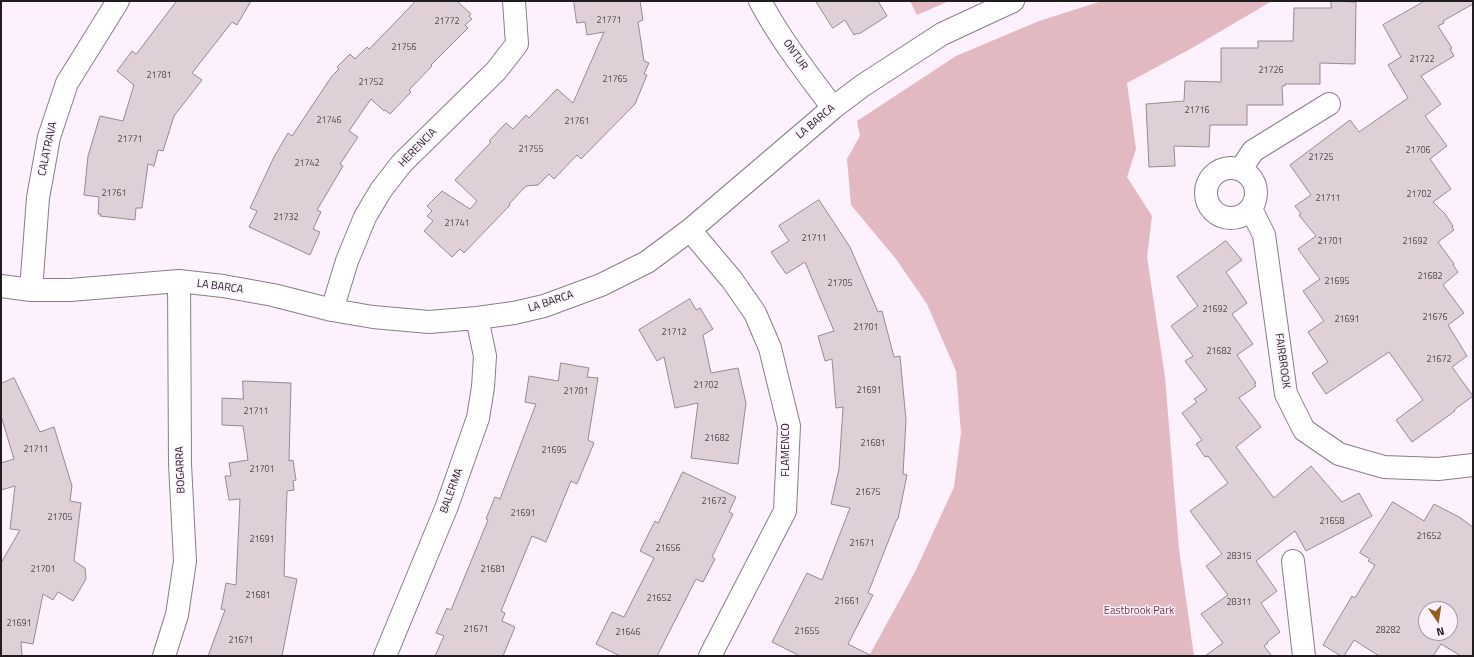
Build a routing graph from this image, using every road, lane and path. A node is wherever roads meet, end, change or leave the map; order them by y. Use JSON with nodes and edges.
{"nodes":[{"id":1,"x":118,"y":1,"type":"edge"},
{"id":2,"x":514,"y":1,"type":"edge"},
{"id":3,"x":760,"y":1,"type":"edge"},
{"id":4,"x":1013,"y":1,"type":"edge"},
{"id":5,"x":1330,"y":104,"type":"dead end"},
{"id":6,"x":833,"y":108,"type":"junction"},
{"id":7,"x":1241,"y":169,"type":"junction"},
{"id":8,"x":1250,"y":210,"type":"junction"},
{"id":9,"x":690,"y":230,"type":"junction"},
{"id":10,"x":179,"y":281,"type":"junction"},
{"id":11,"x":1,"y":286,"type":"edge"},
{"id":12,"x":31,"y":290,"type":"junction"},
{"id":13,"x":332,"y":310,"type":"junction"},
{"id":14,"x":477,"y":318,"type":"junction"},
{"id":15,"x":1473,"y":465,"type":"edge"},
{"id":16,"x":1293,"y":561,"type":"dead end"},
{"id":17,"x":164,"y":656,"type":"edge"},
{"id":18,"x":385,"y":656,"type":"edge"},
{"id":19,"x":710,"y":656,"type":"edge"},
{"id":20,"x":1304,"y":656,"type":"edge"}],
"edges":[{"from":1,"to":12,"type":"street","name":"CALATRAVA"},
{"from":2,"to":13,"type":"street","name":"HERENCIA"},
{"from":3,"to":6,"type":"street","name":"ONTUR"},
{"from":4,"to":6,"type":"street","name":"LA BARCA"},
{"from":5,"to":7,"type":"street"},
{"from":6,"to":9,"type":"street","name":"LA BARCA"},
{"from":7,"to":8,"type":"street"},
{"from":7,"to":8,"type":"street"},
{"from":8,"to":15,"type":"street","name":"FAIRBROOK"},
{"from":9,"to":14,"type":"street","name":"LA BARCA"},
{"from":9,"to":19,"type":"street","name":"FLAMENCO"},
{"from":10,"to":12,"type":"street","name":"LA BARCA"},
{"from":10,"to":13,"type":"street","name":"LA BARCA"},
{"from":10,"to":17,"type":"street","name":"BOGARRA"},
{"from":11,"to":12,"type":"street","name":"LA BARCA"},
{"from":13,"to":14,"type":"street","name":"LA BARCA"},
{"from":14,"to":18,"type":"street","name":"BALERMA"},
{"from":16,"to":20,"type":"street"}]}
